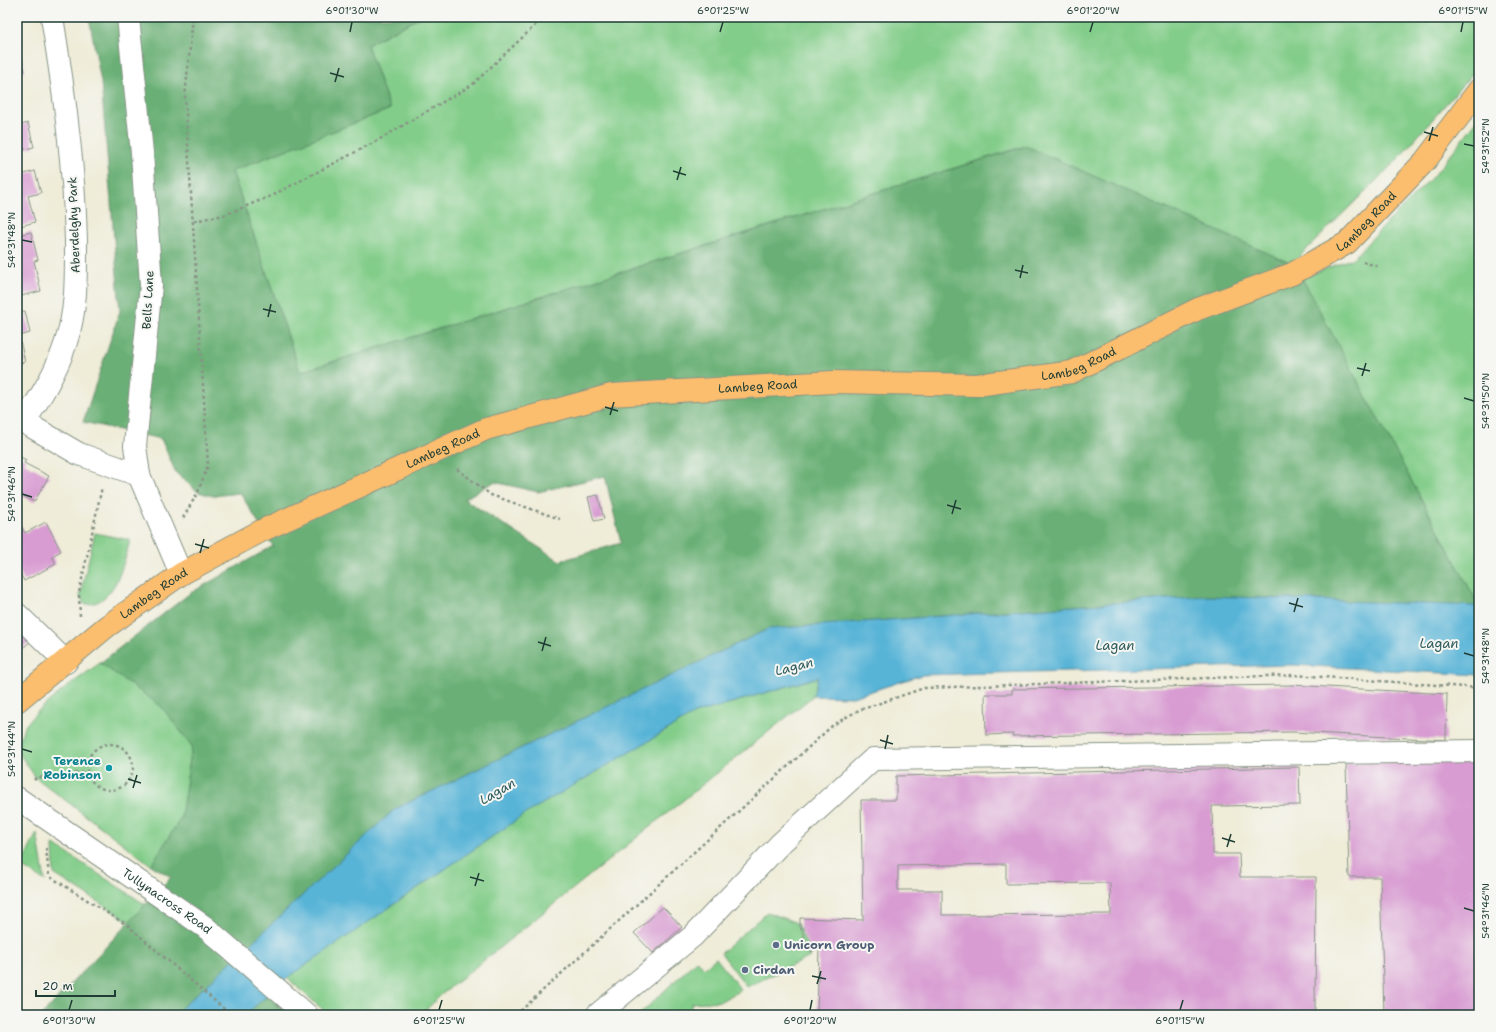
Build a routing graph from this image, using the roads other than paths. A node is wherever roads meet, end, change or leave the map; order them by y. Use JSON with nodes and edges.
{"nodes":[{"id":1,"x":52,"y":17,"type":"edge"},
{"id":2,"x":128,"y":17,"type":"edge"},
{"id":3,"x":1479,"y":90,"type":"edge"},
{"id":4,"x":20,"y":420,"type":"edge"},
{"id":5,"x":139,"y":475,"type":"junction"},
{"id":6,"x":181,"y":574,"type":"junction"},
{"id":7,"x":17,"y":614,"type":"edge"},
{"id":8,"x":74,"y":655,"type":"junction"},
{"id":9,"x":17,"y":701,"type":"edge"},
{"id":10,"x":1479,"y":751,"type":"edge"},
{"id":11,"x":24,"y":790,"type":"edge"},
{"id":12,"x":307,"y":1015,"type":"edge"},
{"id":13,"x":597,"y":1015,"type":"edge"}],
"edges":[{"from":1,"to":4,"type":"street","name":"Aberdelghy Park"},
{"from":2,"to":5,"type":"street","name":"Bells Lane"},
{"from":3,"to":6,"type":"main road","name":"Lambeg Road"},
{"from":4,"to":5,"type":"street","name":"Aberdelghy Park"},
{"from":5,"to":6,"type":"street","name":"Bells Lane"},
{"from":6,"to":8,"type":"main road","name":"Lambeg Road"},
{"from":7,"to":8,"type":"street"},
{"from":8,"to":9,"type":"main road","name":"Lambeg Road"},
{"from":10,"to":13,"type":"street"},
{"from":11,"to":12,"type":"street","name":"Tullynacross Road"}]}
